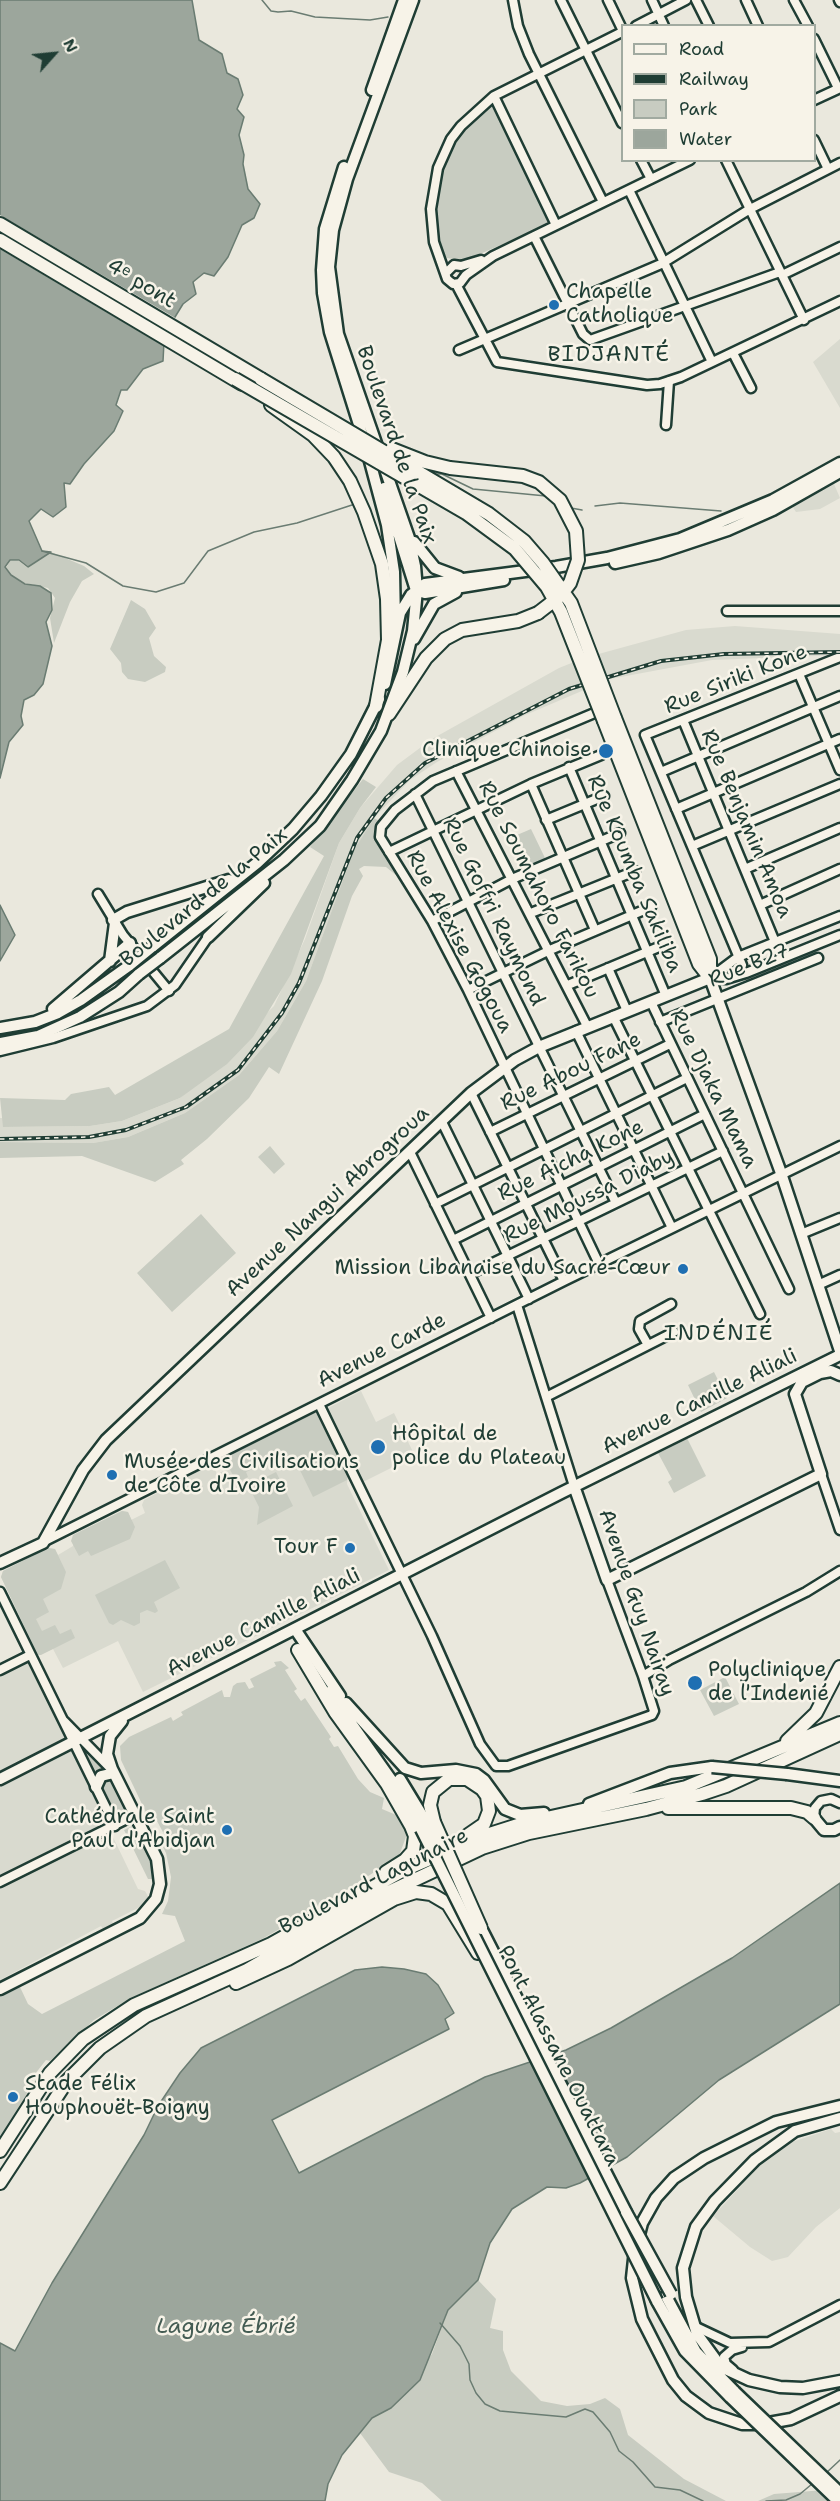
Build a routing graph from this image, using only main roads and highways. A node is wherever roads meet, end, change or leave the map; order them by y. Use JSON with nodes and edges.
{"nodes":[{"id":1,"x":404,"y":0,"type":"edge"},
{"id":2,"x":413,"y":0,"type":"edge"},
{"id":3,"x":0,"y":224,"type":"edge"},
{"id":4,"x":0,"y":240,"type":"edge"},
{"id":5,"x":261,"y":379,"type":"junction"},
{"id":6,"x":235,"y":380,"type":"junction"},
{"id":7,"x":367,"y":450,"type":"junction"},
{"id":8,"x":840,"y":463,"type":"edge"},
{"id":9,"x":840,"y":472,"type":"edge"},
{"id":10,"x":405,"y":527,"type":"junction"},
{"id":11,"x":466,"y":582,"type":"junction"},
{"id":12,"x":417,"y":590,"type":"junction"},
{"id":13,"x":411,"y":644,"type":"junction"},
{"id":14,"x":393,"y":650,"type":"junction"},
{"id":15,"x":376,"y":706,"type":"junction"},
{"id":16,"x":389,"y":714,"type":"junction"},
{"id":17,"x":609,"y":719,"type":"junction"},
{"id":18,"x":284,"y":860,"type":"junction"},
{"id":19,"x":257,"y":863,"type":"junction"},
{"id":20,"x":208,"y":937,"type":"road end"},
{"id":21,"x":130,"y":943,"type":"road end"},
{"id":22,"x":110,"y":961,"type":"junction"},
{"id":23,"x":710,"y":978,"type":"junction"},
{"id":24,"x":35,"y":1022,"type":"junction"},
{"id":25,"x":0,"y":1028,"type":"edge"},
{"id":26,"x":0,"y":1043,"type":"edge"},
{"id":27,"x":840,"y":1353,"type":"edge"},
{"id":28,"x":837,"y":1373,"type":"edge"},
{"id":29,"x":775,"y":1388,"type":"junction"},
{"id":30,"x":797,"y":1390,"type":"junction"},
{"id":31,"x":574,"y":1486,"type":"junction"},
{"id":32,"x":546,"y":1501,"type":"junction"},
{"id":33,"x":582,"y":1509,"type":"junction"},
{"id":34,"x":43,"y":1543,"type":"joint"},
{"id":35,"x":0,"y":1563,"type":"edge"},
{"id":36,"x":291,"y":1631,"type":"junction"},
{"id":37,"x":298,"y":1650,"type":"junction"},
{"id":38,"x":839,"y":1669,"type":"edge"},
{"id":39,"x":346,"y":1703,"type":"junction"},
{"id":40,"x":132,"y":1712,"type":"junction"},
{"id":41,"x":840,"y":1723,"type":"edge"},
{"id":42,"x":840,"y":1734,"type":"edge"},
{"id":43,"x":777,"y":1750,"type":"junction"},
{"id":44,"x":113,"y":1771,"type":"junction"},
{"id":45,"x":0,"y":1779,"type":"edge"},
{"id":46,"x":840,"y":1781,"type":"edge"},
{"id":47,"x":96,"y":1787,"type":"road end"},
{"id":48,"x":570,"y":1809,"type":"junction"},
{"id":49,"x":646,"y":1809,"type":"junction"},
{"id":50,"x":545,"y":1818,"type":"junction"},
{"id":51,"x":814,"y":1818,"type":"joint"},
{"id":52,"x":428,"y":1825,"type":"junction"},
{"id":53,"x":840,"y":1827,"type":"edge"},
{"id":54,"x":433,"y":1857,"type":"junction"},
{"id":55,"x":336,"y":1906,"type":"junction"},
{"id":56,"x":481,"y":1928,"type":"joint"},
{"id":57,"x":0,"y":1989,"type":"edge"},
{"id":58,"x":199,"y":1994,"type":"junction"},
{"id":59,"x":526,"y":2034,"type":"junction"},
{"id":60,"x":840,"y":2106,"type":"edge"},
{"id":61,"x":840,"y":2118,"type":"edge"},
{"id":62,"x":0,"y":2151,"type":"edge"},
{"id":63,"x":0,"y":2183,"type":"edge"},
{"id":64,"x":665,"y":2297,"type":"junction"},
{"id":65,"x":694,"y":2326,"type":"junction"},
{"id":66,"x":688,"y":2339,"type":"junction"},
{"id":67,"x":721,"y":2367,"type":"junction"},
{"id":68,"x":840,"y":2381,"type":"edge"},
{"id":69,"x":732,"y":2394,"type":"junction"},
{"id":70,"x":840,"y":2396,"type":"edge"},
{"id":71,"x":840,"y":2493,"type":"edge"},
{"id":72,"x":837,"y":2501,"type":"edge"}],
"edges":[{"from":1,"to":7,"type":"main road","name":"Boulevard de la Paix"},
{"from":2,"to":10,"type":"main road","name":"Boulevard de la Paix"},
{"from":3,"to":5,"type":"highway","name":"4ᵉ pont"},
{"from":4,"to":6,"type":"highway","name":"4ᵉ pont"},
{"from":5,"to":16,"type":"highway","bridge":true},
{"from":5,"to":17,"type":"highway","bridge":true},
{"from":6,"to":15,"type":"highway","bridge":true},
{"from":6,"to":17,"type":"highway","bridge":true},
{"from":7,"to":12,"type":"main road","name":"Boulevard de la Paix"},
{"from":7,"to":14,"type":"main road","name":"Boulevard de la Paix"},
{"from":8,"to":11,"type":"main road"},
{"from":9,"to":11,"type":"main road"},
{"from":10,"to":11,"type":"main road"},
{"from":10,"to":12,"type":"main road","name":"Boulevard de la Paix"},
{"from":11,"to":12,"type":"main road"},
{"from":11,"to":13,"type":"main road"},
{"from":12,"to":13,"type":"main road","name":"Boulevard de la Paix"},
{"from":12,"to":14,"type":"main road","name":"Boulevard de la Paix"},
{"from":13,"to":16,"type":"main road","name":"Boulevard de la Paix"},
{"from":14,"to":15,"type":"main road","name":"Boulevard de la Paix"},
{"from":15,"to":19,"type":"main road","name":"Boulevard de la Paix"},
{"from":16,"to":18,"type":"main road","name":"Boulevard de la Paix"},
{"from":17,"to":23,"type":"highway"},
{"from":18,"to":20,"type":"main road"},
{"from":18,"to":26,"type":"main road","name":"Boulevard de la Paix","bridge":true},
{"from":19,"to":22,"type":"main road"},
{"from":19,"to":24,"type":"main road","name":"Boulevard de la Paix","bridge":true},
{"from":21,"to":22,"type":"main road"},
{"from":22,"to":24,"type":"main road"},
{"from":23,"to":27,"type":"main road"},
{"from":23,"to":34,"type":"main road","name":"Avenue Nangui Abrogroua"},
{"from":24,"to":25,"type":"main road","name":"Boulevard de la Paix"},
{"from":27,"to":29,"type":"main road","name":"Avenue Camille Aliali"},
{"from":28,"to":30,"type":"main road"},
{"from":29,"to":30,"type":"main road"},
{"from":29,"to":31,"type":"main road","name":"Avenue Camille Aliali"},
{"from":30,"to":33,"type":"main road","name":"Avenue Guy Nairay"},
{"from":31,"to":32,"type":"main road","name":"Avenue Camille Aliali"},
{"from":31,"to":33,"type":"main road","name":"Avenue Guy Nairay"},
{"from":32,"to":33,"type":"main road","name":"Avenue Camille Aliali"},
{"from":32,"to":36,"type":"main road","name":"Avenue Camille Aliali"},
{"from":34,"to":35,"type":"main road","name":"Avenue Carde"},
{"from":36,"to":37,"type":"main road"},
{"from":36,"to":39,"type":"main road"},
{"from":36,"to":40,"type":"main road","name":"Avenue Camille Aliali"},
{"from":37,"to":52,"type":"main road"},
{"from":37,"to":55,"type":"highway"},
{"from":38,"to":43,"type":"highway"},
{"from":39,"to":48,"type":"main road"},
{"from":39,"to":52,"type":"main road"},
{"from":40,"to":44,"type":"main road"},
{"from":40,"to":45,"type":"main road","name":"Avenue Camille Aliali"},
{"from":41,"to":43,"type":"highway","name":"Boulevard Lagunaire"},
{"from":42,"to":49,"type":"highway","name":"Boulevard Lagunaire"},
{"from":43,"to":50,"type":"highway","name":"Boulevard Lagunaire"},
{"from":44,"to":47,"type":"main road"},
{"from":44,"to":57,"type":"main road"},
{"from":46,"to":48,"type":"main road","bridge":true},
{"from":48,"to":50,"type":"highway"},
{"from":49,"to":51,"type":"highway"},
{"from":49,"to":58,"type":"highway","name":"Boulevard Lagunaire"},
{"from":50,"to":54,"type":"highway","name":"Boulevard Lagunaire"},
{"from":51,"to":53,"type":"main road"},
{"from":52,"to":54,"type":"highway"},
{"from":52,"to":56,"type":"highway","bridge":true},
{"from":52,"to":59,"type":"main road","name":"Pont Alassane Ouattara","bridge":true},
{"from":54,"to":55,"type":"highway","name":"Boulevard Lagunaire"},
{"from":55,"to":62,"type":"highway","name":"Boulevard Lagunaire"},
{"from":56,"to":64,"type":"main road","name":"Pont Alassane Ouattara","bridge":true},
{"from":58,"to":59,"type":"highway","bridge":true},
{"from":58,"to":63,"type":"highway","name":"Boulevard Lagunaire"},
{"from":59,"to":64,"type":"main road","name":"Pont Alassane Ouattara","bridge":true},
{"from":60,"to":70,"type":"main road"},
{"from":61,"to":65,"type":"main road"},
{"from":64,"to":65,"type":"main road"},
{"from":64,"to":66,"type":"main road"},
{"from":64,"to":69,"type":"main road"},
{"from":65,"to":67,"type":"main road"},
{"from":66,"to":67,"type":"main road"},
{"from":66,"to":69,"type":"main road"},
{"from":67,"to":68,"type":"main road"},
{"from":69,"to":71,"type":"main road","bridge":true},
{"from":69,"to":72,"type":"main road","bridge":true}]}
